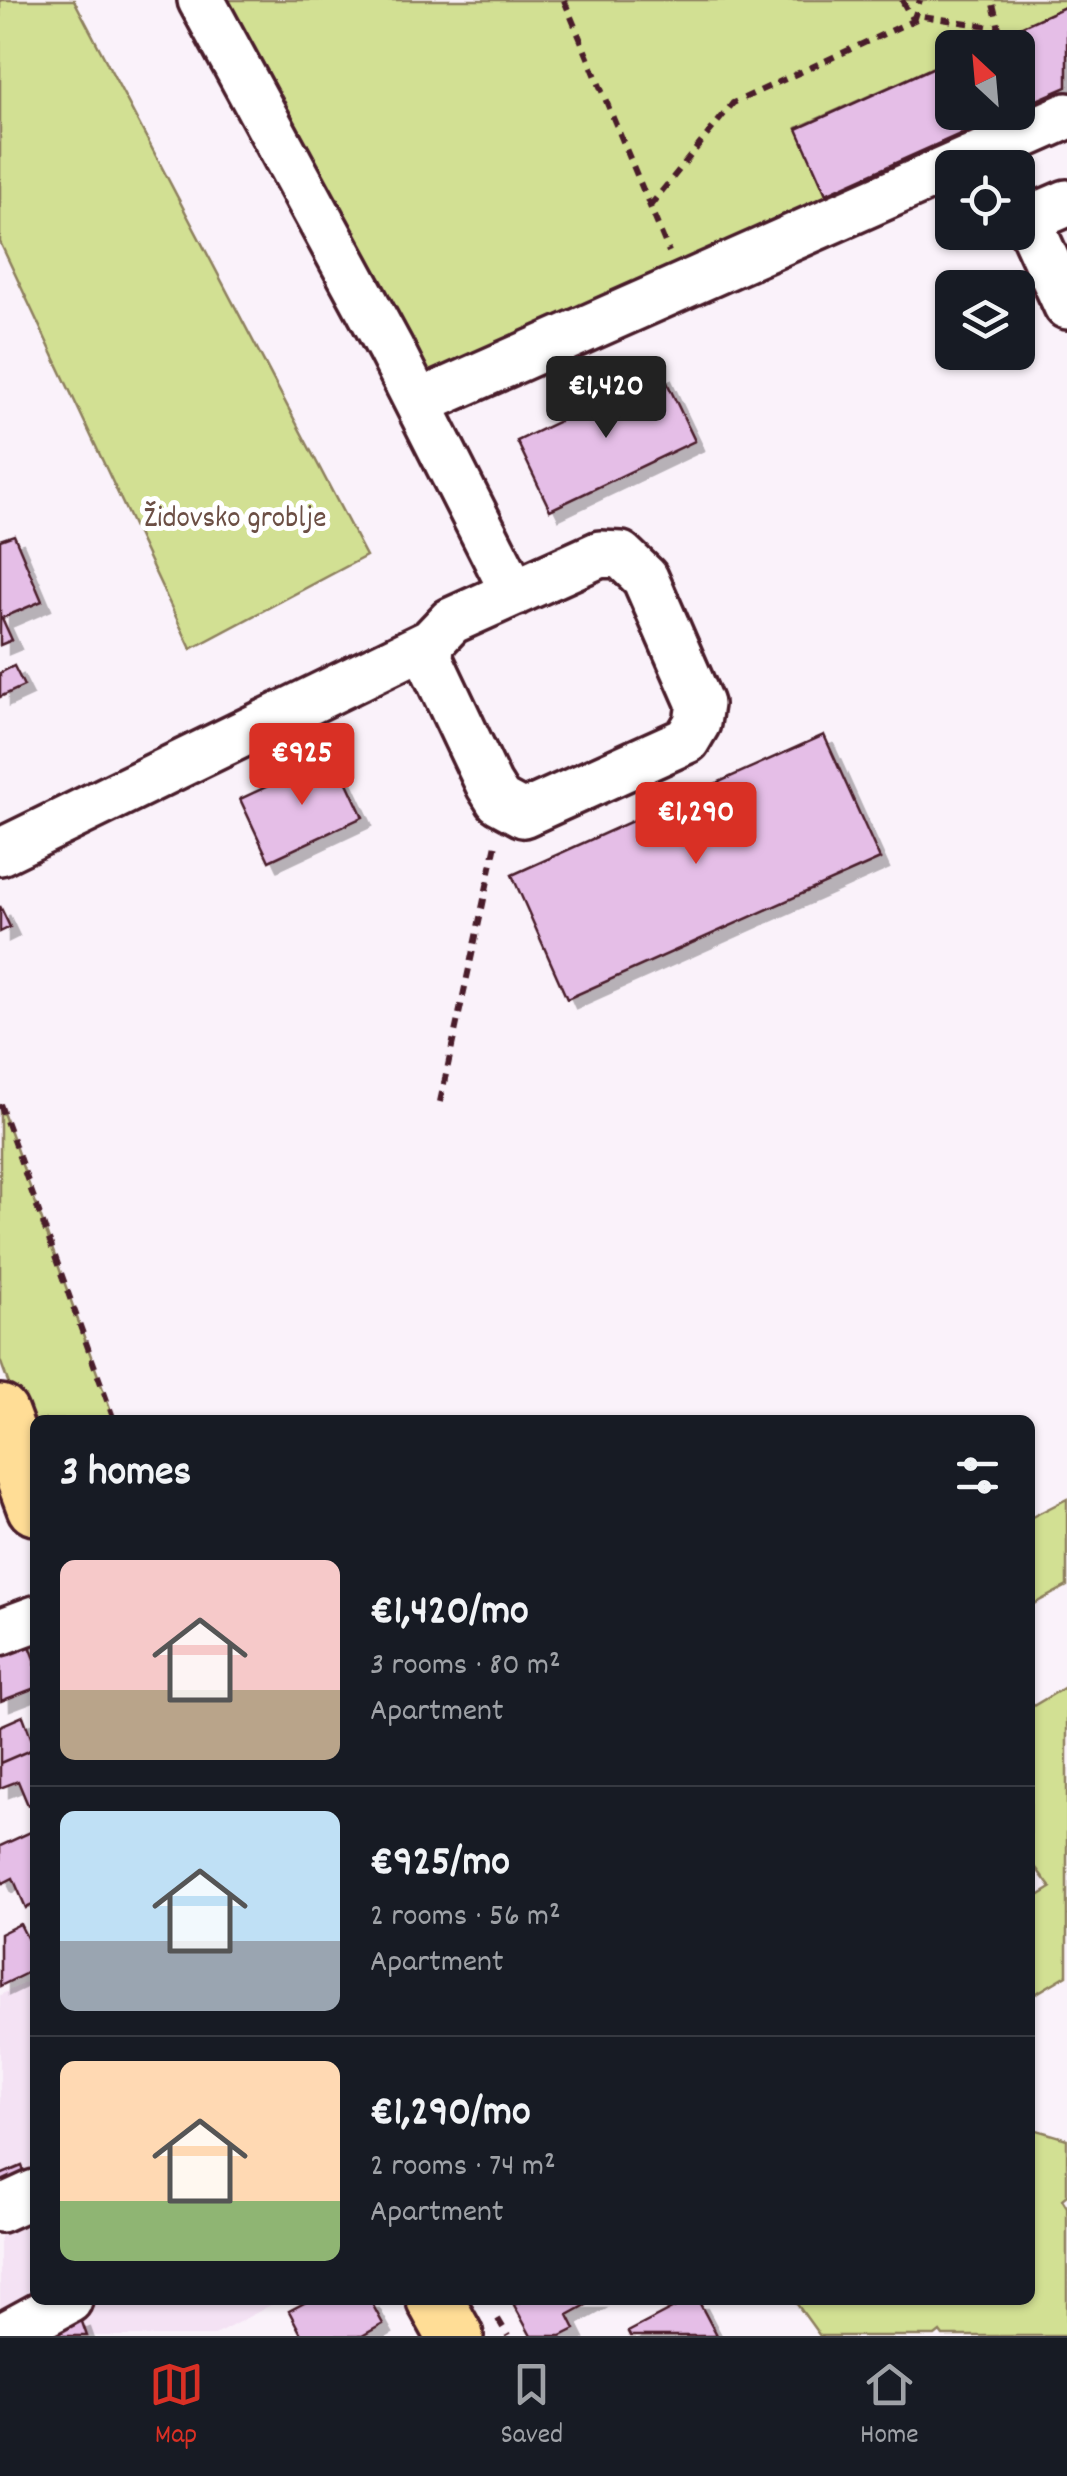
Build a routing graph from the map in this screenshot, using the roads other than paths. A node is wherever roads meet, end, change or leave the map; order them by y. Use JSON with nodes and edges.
{"nodes":[{"id":1,"x":201,"y":0,"type":"edge"},
{"id":2,"x":1067,"y":116,"type":"edge"},
{"id":3,"x":1067,"y":203,"type":"edge"},
{"id":4,"x":1067,"y":306,"type":"edge"},
{"id":5,"x":418,"y":403,"type":"junction"},
{"id":6,"x":514,"y":593,"type":"junction"},
{"id":7,"x":431,"y":642,"type":"junction"},
{"id":8,"x":0,"y":852,"type":"edge"},
{"id":9,"x":0,"y":1413,"type":"edge"},
{"id":10,"x":30,"y":1493,"type":"edge"},
{"id":11,"x":30,"y":1621,"type":"edge"},
{"id":12,"x":0,"y":1632,"type":"edge"},
{"id":13,"x":30,"y":2195,"type":"edge"},
{"id":14,"x":0,"y":2209,"type":"edge"},
{"id":15,"x":60,"y":2305,"type":"edge"},
{"id":16,"x":438,"y":2305,"type":"edge"},
{"id":17,"x":3,"y":2336,"type":"edge"},
{"id":18,"x":455,"y":2336,"type":"edge"}],
"edges":[{"from":1,"to":5,"type":"street"},
{"from":2,"to":5,"type":"street"},
{"from":3,"to":4,"type":"street"},
{"from":5,"to":6,"type":"street"},
{"from":6,"to":7,"type":"street"},
{"from":6,"to":7,"type":"street"},
{"from":7,"to":8,"type":"street"},
{"from":9,"to":10,"type":"main road"},
{"from":11,"to":12,"type":"street"},
{"from":13,"to":14,"type":"street"},
{"from":15,"to":17,"type":"street"},
{"from":16,"to":18,"type":"main road"}]}
